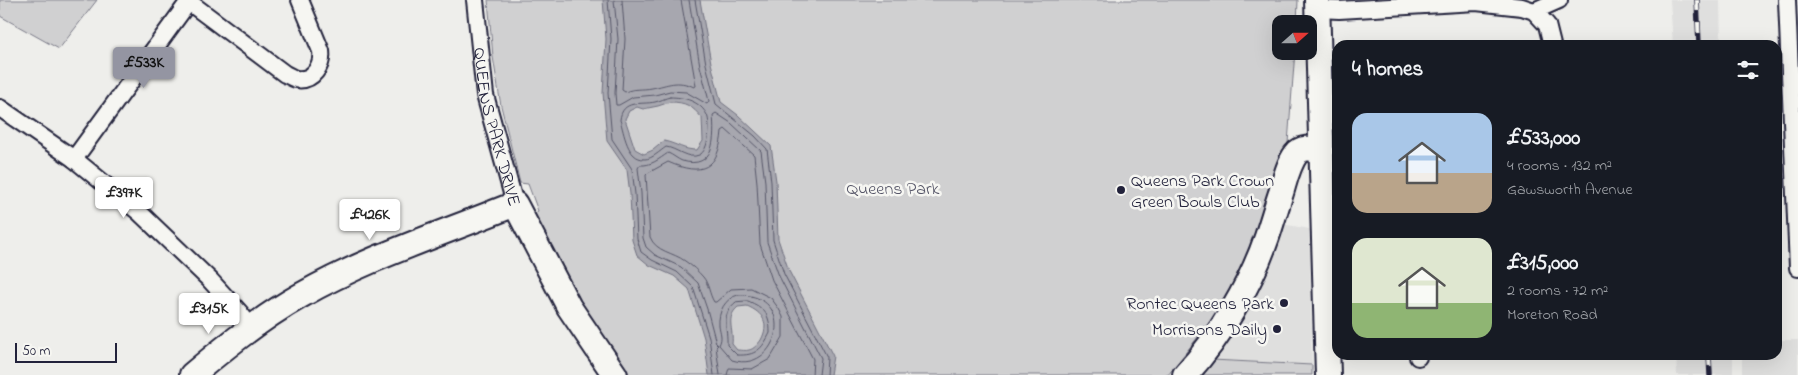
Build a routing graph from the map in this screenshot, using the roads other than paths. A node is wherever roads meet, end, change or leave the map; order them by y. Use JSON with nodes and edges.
{"nodes":[{"id":1,"x":300,"y":0,"type":"edge"},
{"id":2,"x":475,"y":0,"type":"edge"},
{"id":3,"x":1560,"y":0,"type":"edge"},
{"id":4,"x":1787,"y":0,"type":"edge"},
{"id":5,"x":189,"y":1,"type":"edge"},
{"id":6,"x":1476,"y":1,"type":"edge"},
{"id":7,"x":1317,"y":5,"type":"edge"},
{"id":8,"x":1534,"y":11,"type":"junction"},
{"id":9,"x":1793,"y":25,"type":"edge"},
{"id":10,"x":1551,"y":40,"type":"edge"},
{"id":11,"x":0,"y":108,"type":"edge"},
{"id":12,"x":1321,"y":150,"type":"junction"},
{"id":13,"x":74,"y":159,"type":"junction"},
{"id":14,"x":515,"y":204,"type":"junction"},
{"id":15,"x":1798,"y":268,"type":"edge"},
{"id":16,"x":251,"y":328,"type":"junction"},
{"id":17,"x":192,"y":375,"type":"edge"},
{"id":18,"x":615,"y":375,"type":"edge"},
{"id":19,"x":1185,"y":375,"type":"edge"},
{"id":20,"x":1328,"y":375,"type":"edge"}],
"edges":[{"from":1,"to":5,"type":"street"},
{"from":2,"to":14,"type":"street","name":"QUEENS PARK DRIVE"},
{"from":3,"to":8,"type":"street"},
{"from":4,"to":9,"type":"street"},
{"from":5,"to":13,"type":"street"},
{"from":6,"to":7,"type":"street"},
{"from":6,"to":8,"type":"street"},
{"from":7,"to":12,"type":"street"},
{"from":8,"to":10,"type":"street"},
{"from":9,"to":15,"type":"street"},
{"from":11,"to":13,"type":"street"},
{"from":12,"to":19,"type":"street"},
{"from":12,"to":20,"type":"street"},
{"from":13,"to":16,"type":"street"},
{"from":14,"to":16,"type":"street"},
{"from":14,"to":18,"type":"street","name":"QUEENS PARK DRIVE"},
{"from":16,"to":17,"type":"street"}]}
